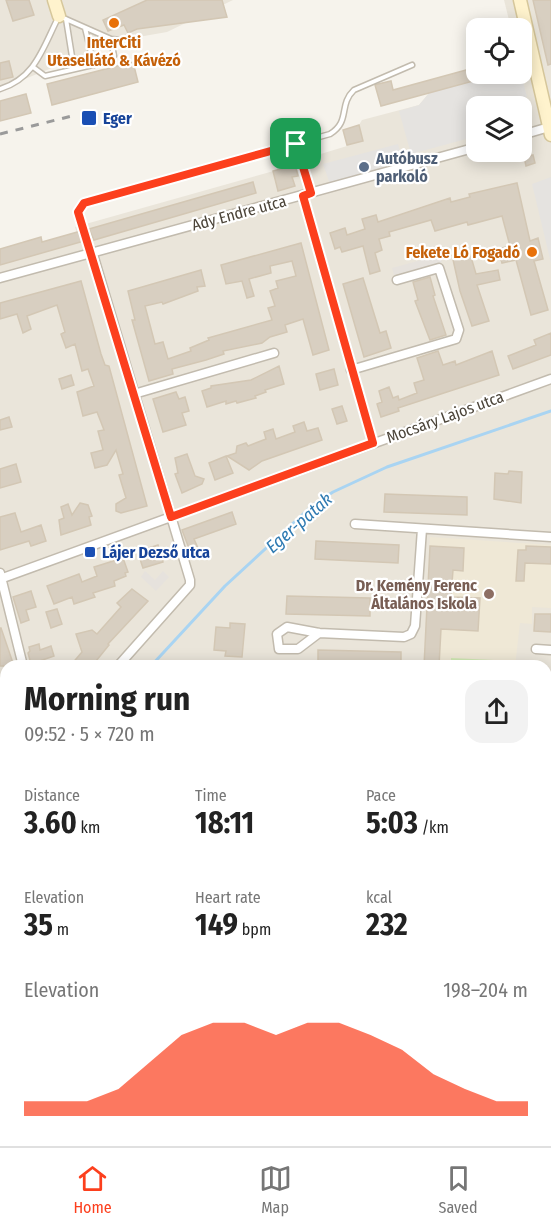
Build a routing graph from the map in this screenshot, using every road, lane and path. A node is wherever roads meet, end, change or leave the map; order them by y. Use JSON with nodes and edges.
{"nodes":[{"id":1,"x":54,"y":0,"type":"edge"},
{"id":2,"x":520,"y":0,"type":"edge"},
{"id":3,"x":62,"y":17,"type":"junction"},
{"id":4,"x":84,"y":27,"type":"junction"},
{"id":5,"x":111,"y":39,"type":"junction"},
{"id":6,"x":121,"y":40,"type":"dead end"},
{"id":7,"x":94,"y":65,"type":"junction"},
{"id":8,"x":412,"y":65,"type":"dead end"},
{"id":9,"x":33,"y":67,"type":"junction"},
{"id":10,"x":74,"y":69,"type":"junction"},
{"id":11,"x":0,"y":89,"type":"edge"},
{"id":12,"x":550,"y":131,"type":"edge"},
{"id":13,"x":532,"y":134,"type":"edge"},
{"id":14,"x":296,"y":144,"type":"junction"},
{"id":15,"x":466,"y":150,"type":"edge"},
{"id":16,"x":307,"y":194,"type":"junction"},
{"id":17,"x":92,"y":251,"type":"junction"},
{"id":18,"x":0,"y":278,"type":"edge"},
{"id":19,"x":397,"y":280,"type":"dead end"},
{"id":20,"x":274,"y":353,"type":"dead end"},
{"id":21,"x":351,"y":370,"type":"junction"},
{"id":22,"x":551,"y":379,"type":"edge"},
{"id":23,"x":134,"y":394,"type":"junction"},
{"id":24,"x":373,"y":443,"type":"junction"},
{"id":25,"x":171,"y":517,"type":"junction"},
{"id":26,"x":355,"y":524,"type":"dead end"},
{"id":27,"x":422,"y":529,"type":"junction"},
{"id":28,"x":551,"y":537,"type":"edge"},
{"id":29,"x":1,"y":577,"type":"edge"},
{"id":30,"x":319,"y":633,"type":"junction"},
{"id":31,"x":536,"y":649,"type":"dead end"},
{"id":32,"x":551,"y":650,"type":"edge"},
{"id":33,"x":22,"y":660,"type":"edge"},
{"id":34,"x":123,"y":660,"type":"edge"}],
"edges":[{"from":1,"to":3,"type":"street"},
{"from":2,"to":12,"type":"street"},
{"from":3,"to":4,"type":"lane"},
{"from":3,"to":9,"type":"lane"},
{"from":3,"to":10,"type":"lane"},
{"from":4,"to":5,"type":"lane"},
{"from":4,"to":7,"type":"lane"},
{"from":5,"to":6,"type":"lane"},
{"from":5,"to":7,"type":"lane"},
{"from":7,"to":10,"type":"lane"},
{"from":8,"to":14,"type":"lane"},
{"from":9,"to":10,"type":"lane"},
{"from":9,"to":11,"type":"lane"},
{"from":12,"to":13,"type":"street"},
{"from":14,"to":16,"type":"lane"},
{"from":14,"to":17,"type":"lane"},
{"from":15,"to":16,"type":"street","name":"Ady Endre utca"},
{"from":16,"to":17,"type":"street","name":"Ady Endre utca"},
{"from":16,"to":21,"type":"street"},
{"from":17,"to":18,"type":"street","name":"Ady Endre utca"},
{"from":17,"to":23,"type":"street"},
{"from":19,"to":21,"type":"street"},
{"from":20,"to":23,"type":"street"},
{"from":21,"to":24,"type":"street"},
{"from":22,"to":24,"type":"street","name":"Mocsáry Lajos utca"},
{"from":23,"to":25,"type":"street"},
{"from":24,"to":25,"type":"street","name":"Mocsáry Lajos utca"},
{"from":25,"to":29,"type":"street","name":"Mocsáry Lajos utca"},
{"from":25,"to":34,"type":"street"},
{"from":26,"to":27,"type":"street"},
{"from":27,"to":28,"type":"street"},
{"from":27,"to":30,"type":"street"},
{"from":29,"to":33,"type":"street"},
{"from":30,"to":30,"type":"street"},
{"from":31,"to":32,"type":"street"}]}
